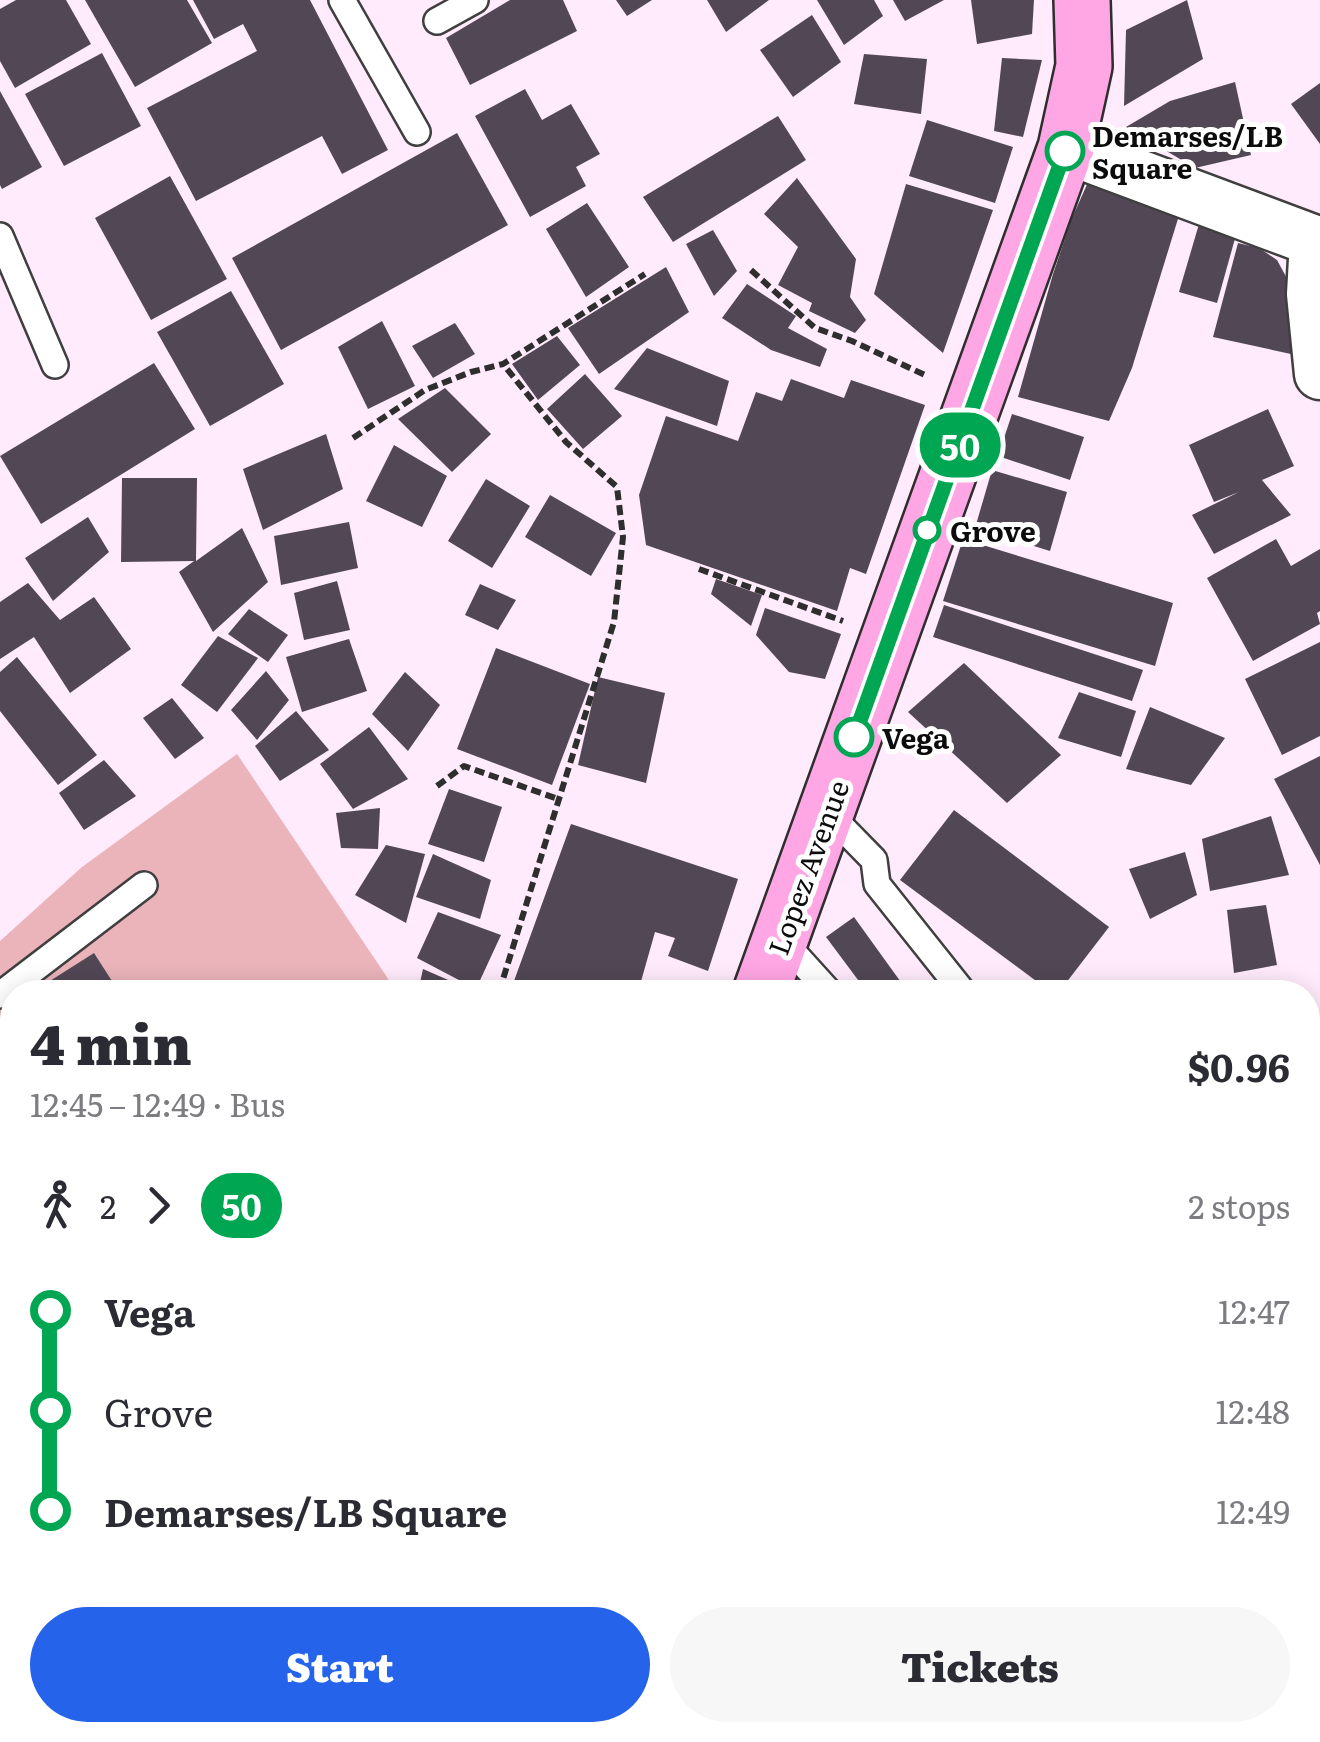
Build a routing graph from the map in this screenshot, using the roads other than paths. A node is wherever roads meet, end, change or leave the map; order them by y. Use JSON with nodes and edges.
{"nodes":[{"id":1,"x":342,"y":0,"type":"edge"},
{"id":2,"x":475,"y":0,"type":"edge"},
{"id":3,"x":1082,"y":0,"type":"edge"},
{"id":4,"x":437,"y":21,"type":"dead end"},
{"id":5,"x":417,"y":132,"type":"dead end"},
{"id":6,"x":1066,"y":148,"type":"junction"},
{"id":7,"x":0,"y":236,"type":"edge"},
{"id":8,"x":1318,"y":239,"type":"edge"},
{"id":9,"x":55,"y":365,"type":"dead end"},
{"id":10,"x":1320,"y":374,"type":"edge"},
{"id":11,"x":826,"y":812,"type":"junction"},
{"id":12,"x":144,"y":885,"type":"dead end"},
{"id":13,"x":781,"y":939,"type":"junction"},
{"id":14,"x":20,"y":980,"type":"edge"},
{"id":15,"x":766,"y":980,"type":"edge"},
{"id":16,"x":817,"y":980,"type":"edge"},
{"id":17,"x":954,"y":980,"type":"edge"}],
"edges":[{"from":1,"to":5,"type":"lane"},
{"from":2,"to":4,"type":"lane"},
{"from":3,"to":6,"type":"main road","name":"Lopez Avenue"},
{"from":6,"to":8,"type":"street"},
{"from":6,"to":11,"type":"main road","name":"Lopez Avenue"},
{"from":7,"to":9,"type":"lane"},
{"from":8,"to":10,"type":"street"},
{"from":11,"to":13,"type":"main road","name":"Lopez Avenue"},
{"from":11,"to":17,"type":"lane"},
{"from":12,"to":14,"type":"lane"},
{"from":13,"to":15,"type":"main road","name":"Lopez Avenue"},
{"from":13,"to":16,"type":"lane"}]}
